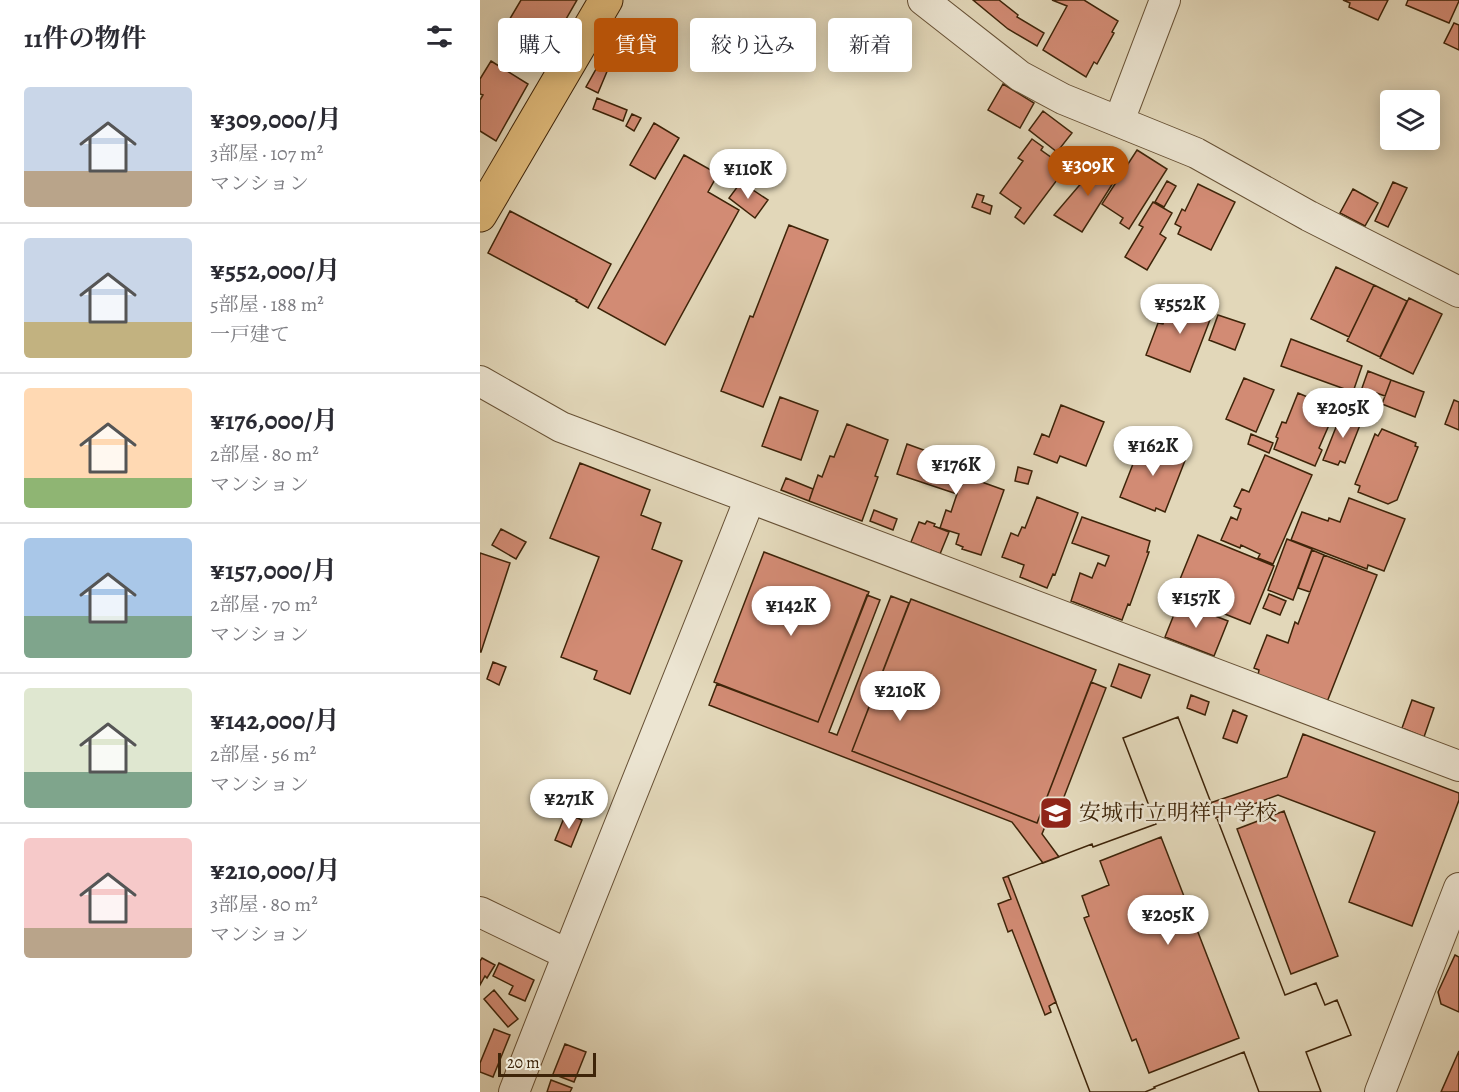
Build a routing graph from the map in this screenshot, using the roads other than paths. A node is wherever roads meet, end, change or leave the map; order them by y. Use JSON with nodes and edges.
{"nodes":[{"id":1,"x":606,"y":0,"type":"edge"},
{"id":2,"x":923,"y":0,"type":"edge"},
{"id":3,"x":1165,"y":0,"type":"edge"},
{"id":4,"x":1119,"y":121,"type":"junction"},
{"id":5,"x":480,"y":214,"type":"edge"},
{"id":6,"x":1459,"y":292,"type":"edge"},
{"id":7,"x":480,"y":381,"type":"edge"},
{"id":8,"x":750,"y":498,"type":"junction"},
{"id":9,"x":1459,"y":766,"type":"edge"},
{"id":10,"x":1459,"y":888,"type":"edge"},
{"id":11,"x":480,"y":912,"type":"edge"},
{"id":12,"x":567,"y":954,"type":"junction"},
{"id":13,"x":514,"y":1092,"type":"edge"},
{"id":14,"x":1380,"y":1092,"type":"edge"}],
"edges":[{"from":1,"to":5,"type":"main road"},
{"from":2,"to":4,"type":"street"},
{"from":3,"to":4,"type":"street"},
{"from":4,"to":6,"type":"street"},
{"from":7,"to":8,"type":"street"},
{"from":8,"to":9,"type":"street"},
{"from":8,"to":12,"type":"street"},
{"from":10,"to":14,"type":"street"},
{"from":11,"to":12,"type":"street"},
{"from":12,"to":13,"type":"street"}]}
